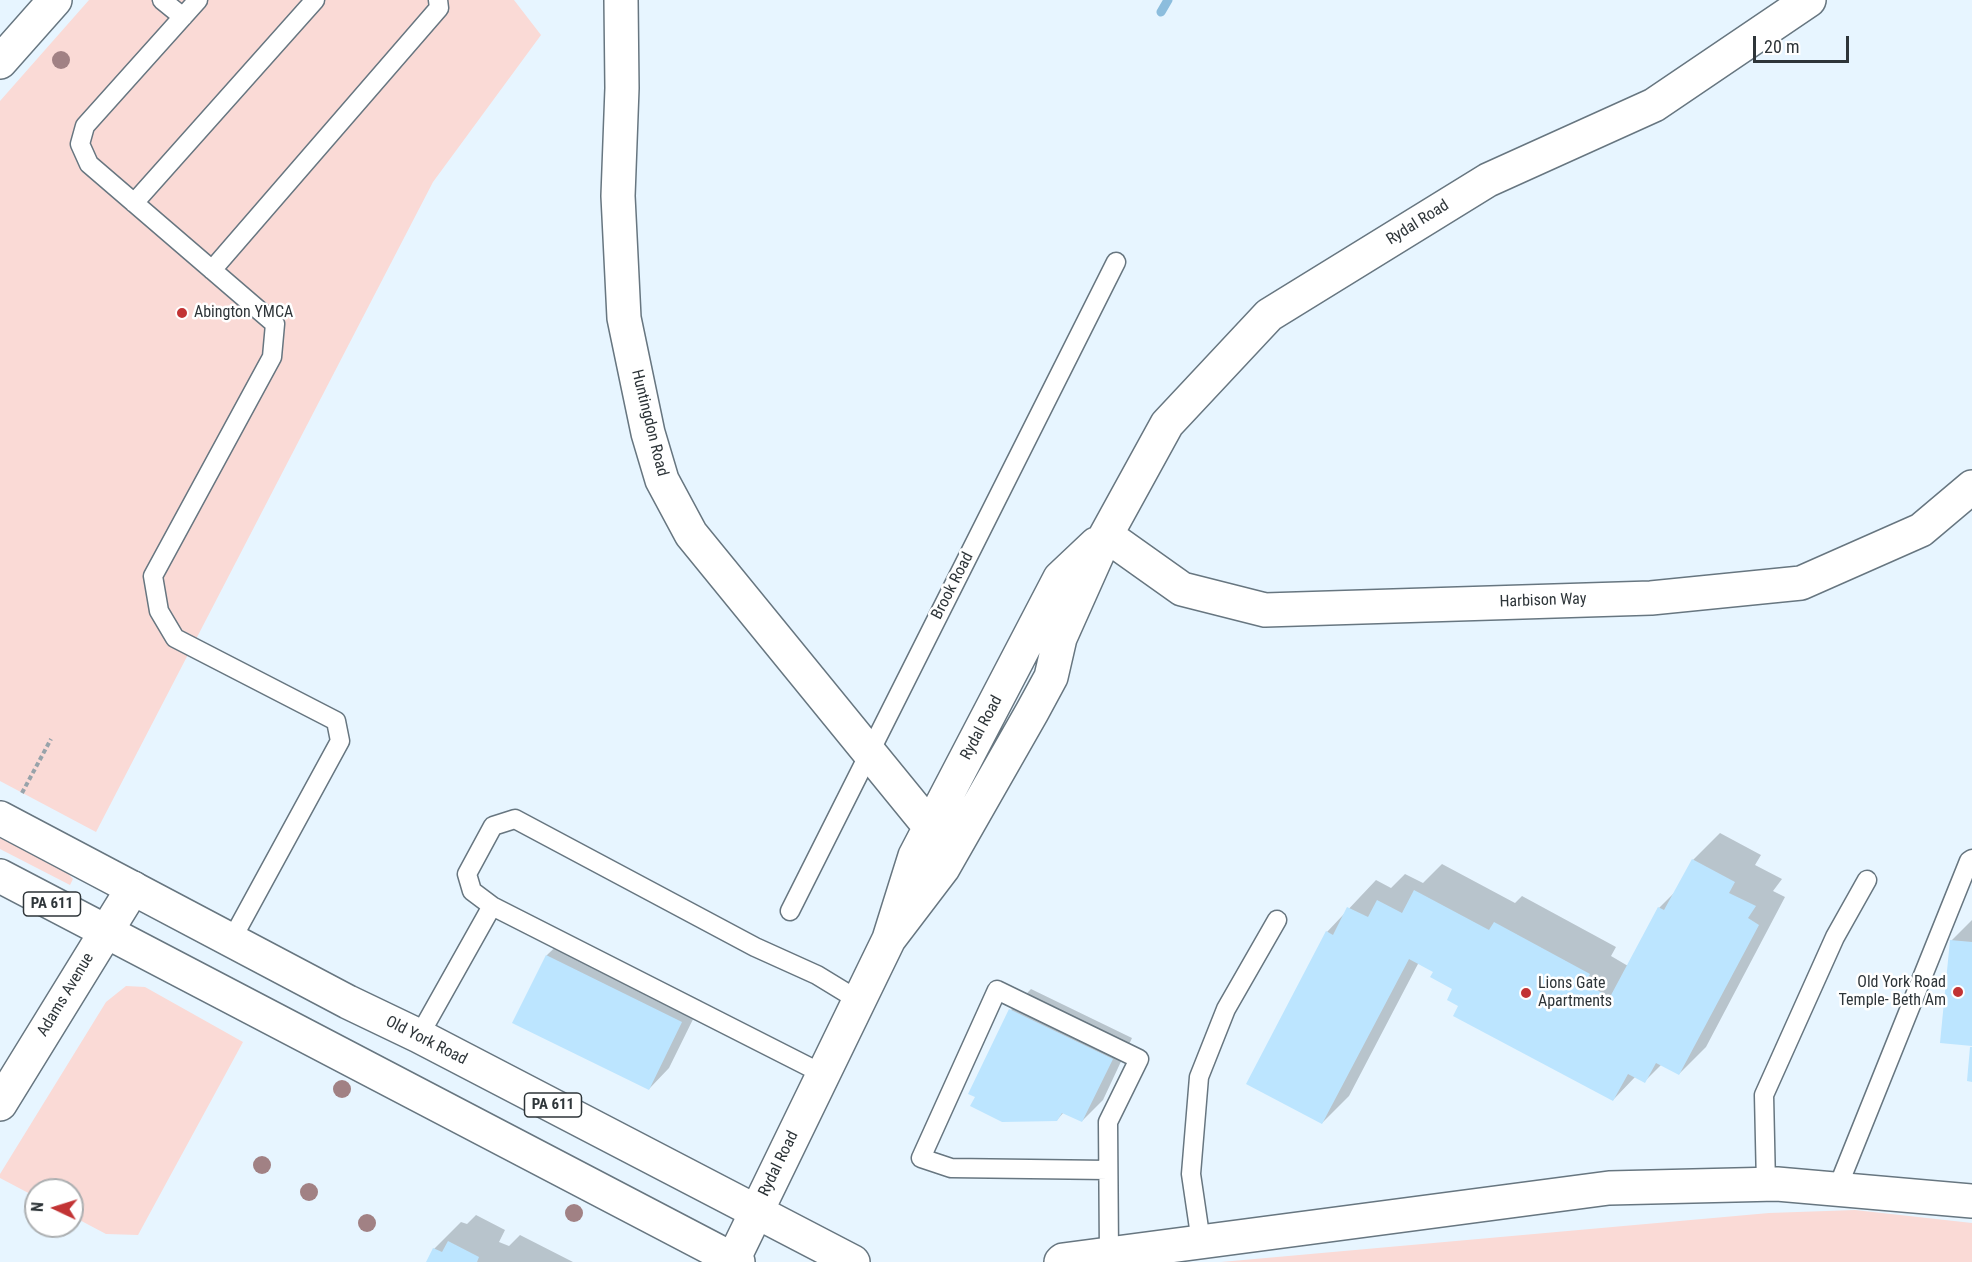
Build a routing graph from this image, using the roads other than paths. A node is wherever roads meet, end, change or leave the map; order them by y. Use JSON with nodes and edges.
{"nodes":[{"id":1,"x":55,"y":0,"type":"edge"},
{"id":2,"x":162,"y":0,"type":"edge"},
{"id":3,"x":198,"y":0,"type":"edge"},
{"id":4,"x":315,"y":0,"type":"edge"},
{"id":5,"x":438,"y":0,"type":"edge"},
{"id":6,"x":621,"y":0,"type":"edge"},
{"id":7,"x":1809,"y":0,"type":"edge"},
{"id":8,"x":183,"y":17,"type":"junction"},
{"id":9,"x":0,"y":62,"type":"edge"},
{"id":10,"x":134,"y":203,"type":"junction"},
{"id":11,"x":1116,"y":262,"type":"dead end"},
{"id":12,"x":212,"y":270,"type":"junction"},
{"id":13,"x":1972,"y":487,"type":"edge"},
{"id":14,"x":1106,"y":535,"type":"junction"},
{"id":15,"x":978,"y":735,"type":"junction"},
{"id":16,"x":869,"y":752,"type":"junction"},
{"id":17,"x":1009,"y":755,"type":"junction"},
{"id":18,"x":0,"y":818,"type":"edge"},
{"id":19,"x":930,"y":827,"type":"junction"},
{"id":20,"x":1972,"y":858,"type":"edge"},
{"id":21,"x":0,"y":876,"type":"edge"},
{"id":22,"x":1867,"y":880,"type":"dead end"},
{"id":23,"x":133,"y":888,"type":"junction"},
{"id":24,"x":492,"y":906,"type":"junction"},
{"id":25,"x":790,"y":911,"type":"dead end"},
{"id":26,"x":1277,"y":920,"type":"dead end"},
{"id":27,"x":104,"y":932,"type":"junction"},
{"id":28,"x":232,"y":939,"type":"junction"},
{"id":29,"x":889,"y":939,"type":"junction"},
{"id":30,"x":858,"y":1000,"type":"junction"},
{"id":31,"x":419,"y":1036,"type":"junction"},
{"id":32,"x":823,"y":1074,"type":"junction"},
{"id":33,"x":0,"y":1104,"type":"edge"},
{"id":34,"x":1108,"y":1170,"type":"junction"},
{"id":35,"x":1766,"y":1185,"type":"junction"},
{"id":36,"x":1837,"y":1189,"type":"junction"},
{"id":37,"x":1972,"y":1201,"type":"edge"},
{"id":38,"x":756,"y":1211,"type":"junction"},
{"id":39,"x":1201,"y":1242,"type":"junction"},
{"id":40,"x":1109,"y":1254,"type":"junction"},
{"id":41,"x":736,"y":1261,"type":"edge"},
{"id":42,"x":853,"y":1262,"type":"edge"},
{"id":43,"x":1061,"y":1262,"type":"edge"}],
"edges":[{"from":1,"to":9,"type":"main road"},
{"from":2,"to":8,"type":"lane"},
{"from":3,"to":8,"type":"lane"},
{"from":4,"to":10,"type":"lane"},
{"from":5,"to":12,"type":"lane"},
{"from":6,"to":16,"type":"main road","name":"Huntingdon Road"},
{"from":7,"to":14,"type":"main road","name":"Rydal Road"},
{"from":8,"to":10,"type":"lane"},
{"from":10,"to":12,"type":"lane"},
{"from":11,"to":16,"type":"lane","name":"Brook Road"},
{"from":12,"to":28,"type":"lane"},
{"from":13,"to":14,"type":"main road","name":"Harbison Way"},
{"from":14,"to":15,"type":"main road","name":"Rydal Road"},
{"from":14,"to":17,"type":"main road","name":"Rydal Road"},
{"from":15,"to":17,"type":"main road"},
{"from":15,"to":19,"type":"main road","name":"Rydal Road"},
{"from":16,"to":19,"type":"main road","name":"Huntingdon Road"},
{"from":16,"to":25,"type":"lane","name":"Brook Road"},
{"from":17,"to":29,"type":"main road","name":"Rydal Road"},
{"from":18,"to":23,"type":"main road","name":"Old York Road","number":"PA 611"},
{"from":19,"to":29,"type":"main road","name":"Rydal Road"},
{"from":20,"to":36,"type":"lane"},
{"from":21,"to":27,"type":"main road","number":"PA 611"},
{"from":22,"to":35,"type":"lane"},
{"from":23,"to":27,"type":"main road","name":"Adams Avenue"},
{"from":23,"to":28,"type":"main road","name":"Old York Road","number":"PA 611"},
{"from":24,"to":30,"type":"lane"},
{"from":24,"to":31,"type":"lane"},
{"from":24,"to":32,"type":"lane"},
{"from":26,"to":39,"type":"lane"},
{"from":27,"to":33,"type":"main road","name":"Adams Avenue"},
{"from":27,"to":41,"type":"main road","number":"PA 611"},
{"from":28,"to":31,"type":"main road","name":"Old York Road","number":"PA 611"},
{"from":29,"to":30,"type":"main road","name":"Rydal Road"},
{"from":30,"to":32,"type":"main road","name":"Rydal Road"},
{"from":31,"to":38,"type":"main road","name":"Old York Road","number":"PA 611"},
{"from":32,"to":38,"type":"main road","name":"Rydal Road"},
{"from":34,"to":34,"type":"lane"},
{"from":34,"to":40,"type":"lane"},
{"from":35,"to":36,"type":"main road"},
{"from":35,"to":39,"type":"main road"},
{"from":36,"to":37,"type":"main road"},
{"from":38,"to":41,"type":"main road","name":"Rydal Road"},
{"from":38,"to":42,"type":"main road","name":"Old York Road","number":"PA 611"},
{"from":39,"to":40,"type":"main road"},
{"from":40,"to":43,"type":"main road"}]}
